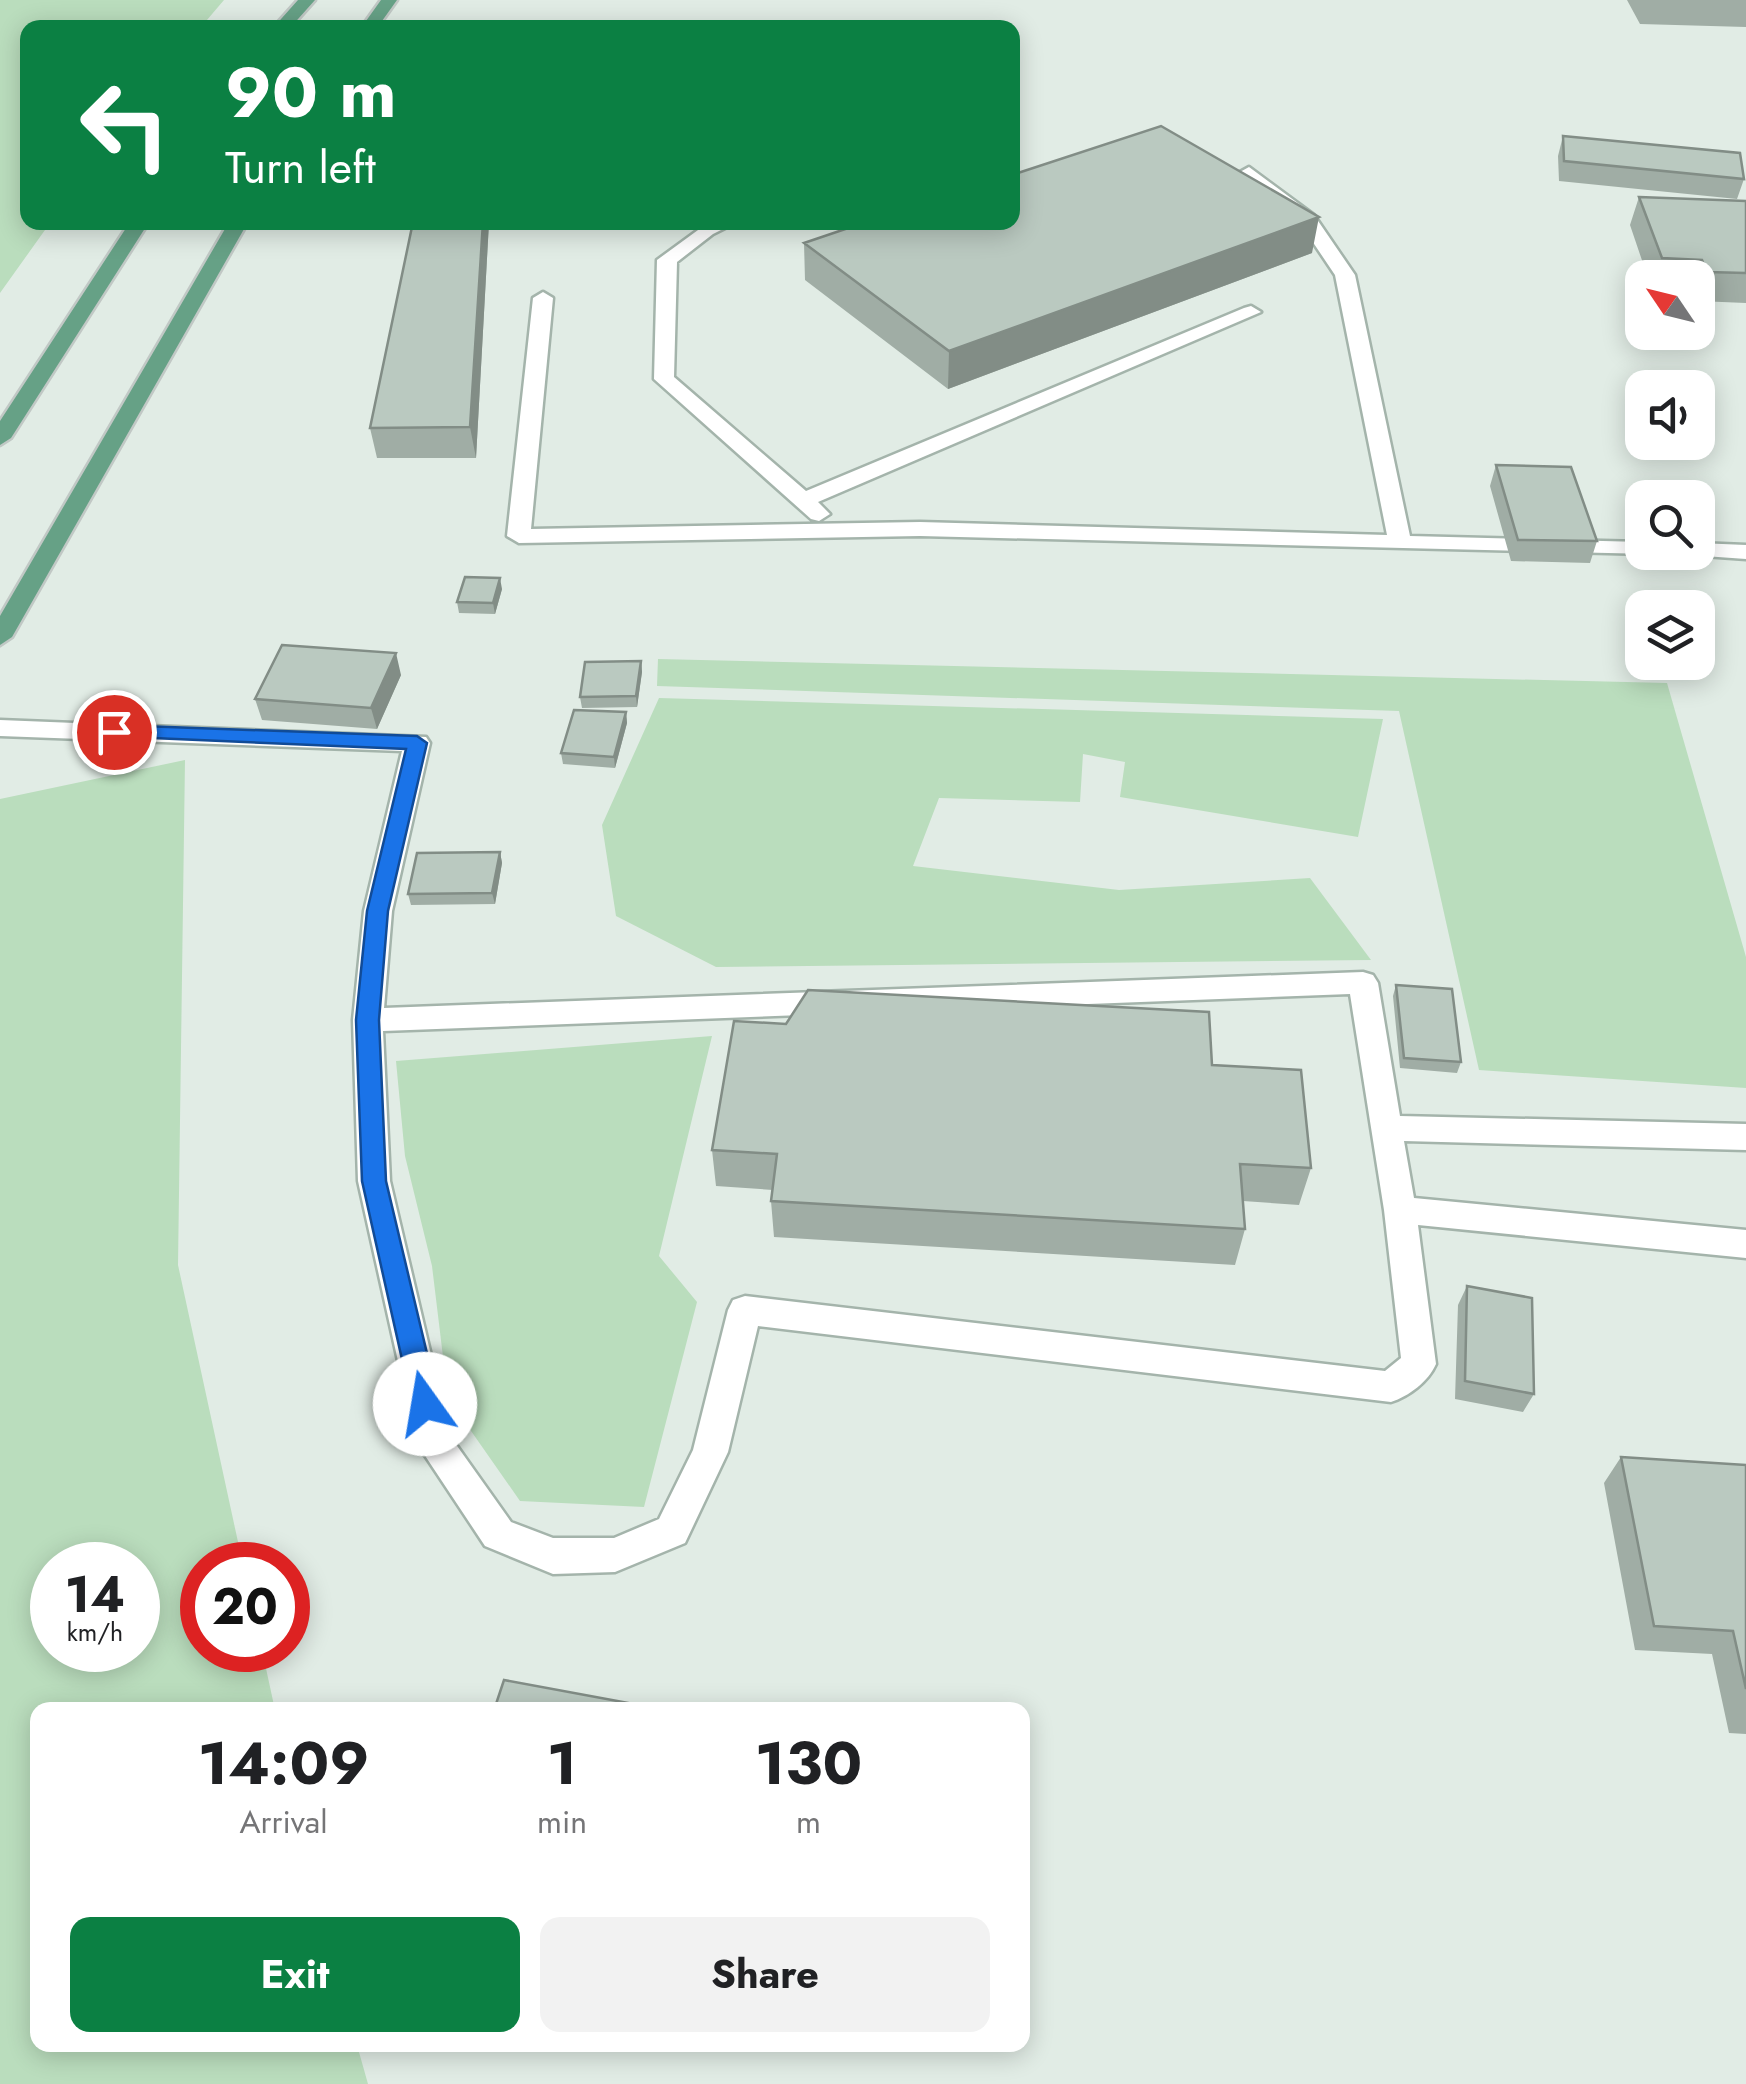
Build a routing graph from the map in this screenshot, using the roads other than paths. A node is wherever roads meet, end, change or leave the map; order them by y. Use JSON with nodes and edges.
{"nodes":[{"id":1,"x":307,"y":0,"type":"edge"},
{"id":2,"x":288,"y":20,"type":"edge"},
{"id":3,"x":1249,"y":172,"type":"edge"},
{"id":4,"x":135,"y":230,"type":"edge"},
{"id":5,"x":234,"y":230,"type":"edge"},
{"id":6,"x":706,"y":230,"type":"edge"},
{"id":7,"x":543,"y":298,"type":"dead end"},
{"id":8,"x":1251,"y":312,"type":"dead end"},
{"id":9,"x":0,"y":438,"type":"edge"},
{"id":10,"x":803,"y":500,"type":"junction"},
{"id":11,"x":838,"y":530,"type":"junction"},
{"id":12,"x":1400,"y":541,"type":"junction"},
{"id":13,"x":1625,"y":548,"type":"edge"},
{"id":14,"x":1715,"y":551,"type":"edge"},
{"id":15,"x":1746,"y":552,"type":"edge"},
{"id":16,"x":0,"y":637,"type":"edge"},
{"id":17,"x":0,"y":728,"type":"edge"},
{"id":18,"x":368,"y":1020,"type":"junction"},
{"id":19,"x":1388,"y":1128,"type":"junction"},
{"id":20,"x":1746,"y":1136,"type":"edge"},
{"id":21,"x":1400,"y":1210,"type":"junction"},
{"id":22,"x":1746,"y":1244,"type":"edge"}],
"edges":[{"from":1,"to":2,"type":"main road"},
{"from":3,"to":12,"type":"street"},
{"from":4,"to":9,"type":"main road"},
{"from":5,"to":16,"type":"main road"},
{"from":6,"to":10,"type":"street"},
{"from":7,"to":11,"type":"street"},
{"from":8,"to":10,"type":"street"},
{"from":10,"to":11,"type":"street"},
{"from":11,"to":12,"type":"street"},
{"from":12,"to":13,"type":"street"},
{"from":14,"to":15,"type":"street"},
{"from":17,"to":18,"type":"street"},
{"from":18,"to":19,"type":"street"},
{"from":18,"to":21,"type":"street"},
{"from":19,"to":20,"type":"street"},
{"from":19,"to":21,"type":"street"},
{"from":21,"to":22,"type":"street"}]}
